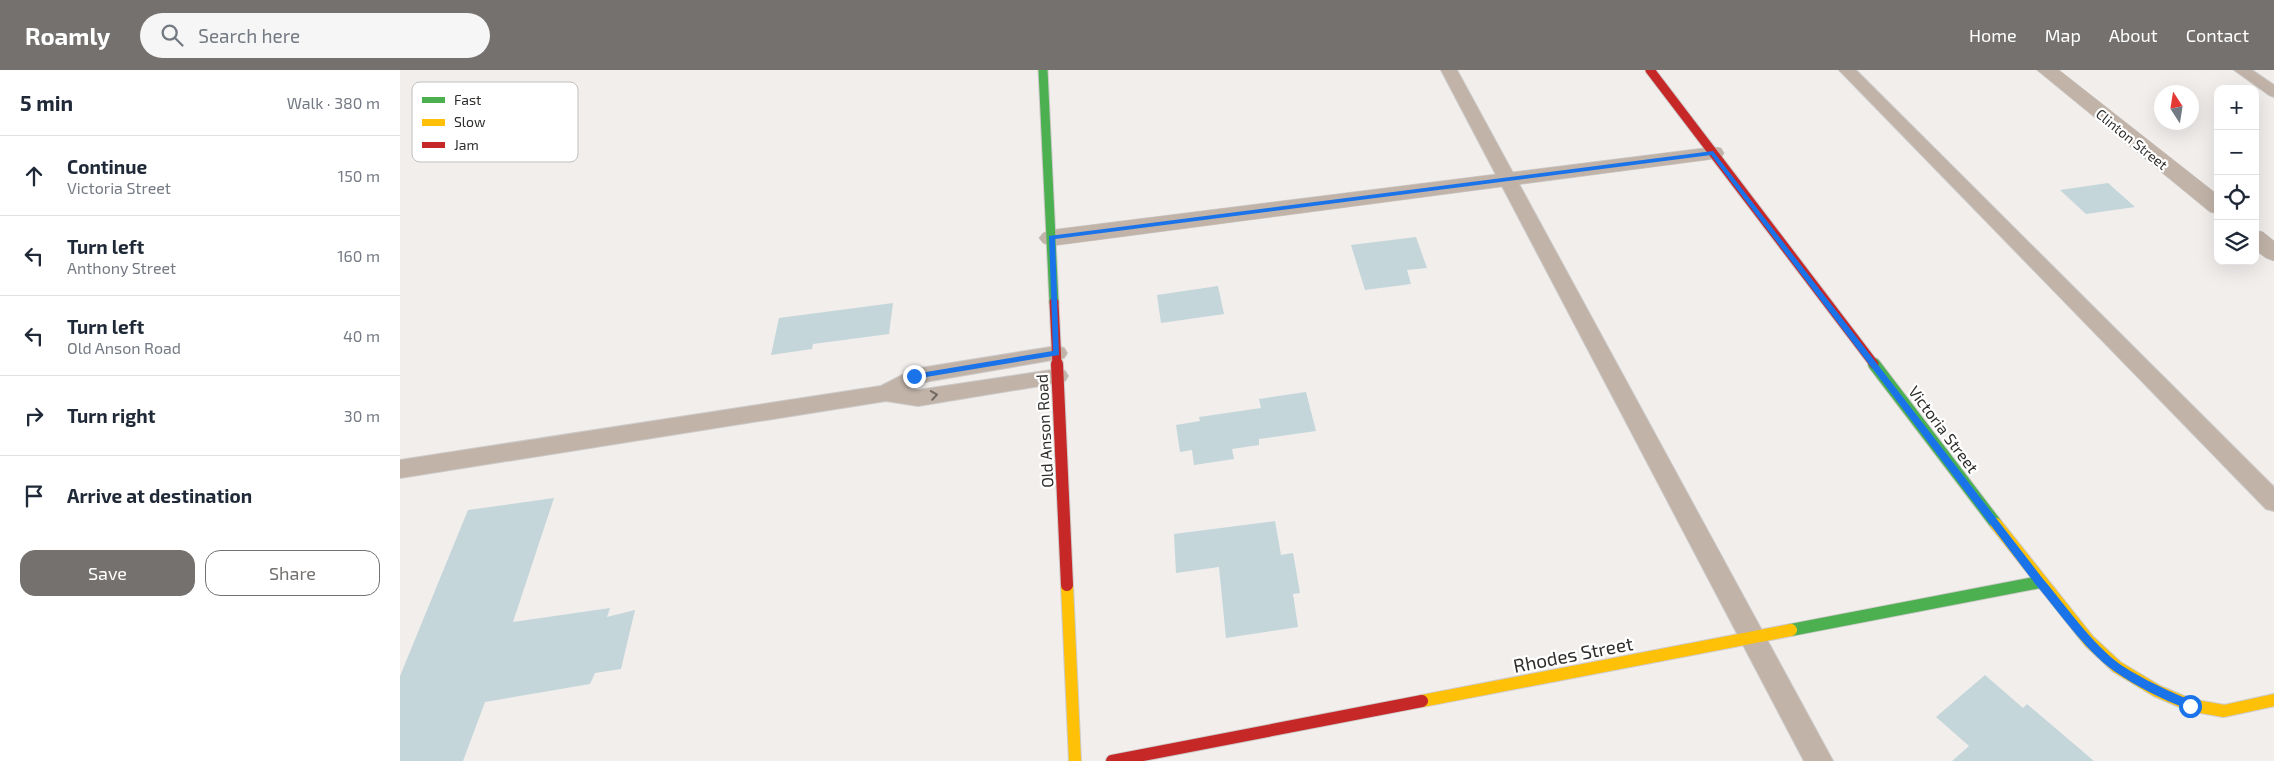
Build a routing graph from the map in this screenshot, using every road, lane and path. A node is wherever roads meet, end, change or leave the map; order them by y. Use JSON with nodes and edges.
{"nodes":[{"id":1,"x":1043,"y":70,"type":"edge"},
{"id":2,"x":1449,"y":70,"type":"edge"},
{"id":3,"x":1650,"y":70,"type":"edge"},
{"id":4,"x":1847,"y":70,"type":"edge"},
{"id":5,"x":2047,"y":70,"type":"edge"},
{"id":6,"x":2242,"y":70,"type":"edge"},
{"id":7,"x":2274,"y":92,"type":"edge"},
{"id":8,"x":1713,"y":153,"type":"junction"},
{"id":9,"x":1509,"y":179,"type":"junction"},
{"id":10,"x":2214,"y":204,"type":"edge"},
{"id":11,"x":1051,"y":238,"type":"junction"},
{"id":12,"x":2259,"y":241,"type":"edge"},
{"id":13,"x":2274,"y":252,"type":"edge"},
{"id":14,"x":1057,"y":353,"type":"junction"},
{"id":15,"x":1058,"y":376,"type":"junction"},
{"id":16,"x":886,"y":393,"type":"junction"},
{"id":17,"x":400,"y":469,"type":"edge"},
{"id":18,"x":2274,"y":502,"type":"edge"},
{"id":19,"x":2040,"y":582,"type":"junction"},
{"id":20,"x":1752,"y":637,"type":"junction"},
{"id":21,"x":2274,"y":700,"type":"edge"},
{"id":22,"x":1075,"y":761,"type":"edge"},
{"id":23,"x":1112,"y":761,"type":"edge"},
{"id":24,"x":1819,"y":761,"type":"edge"}],
"edges":[{"from":1,"to":11,"type":"street","name":"Old Anson Road"},
{"from":2,"to":9,"type":"lane"},
{"from":3,"to":8,"type":"street","name":"Victoria Street"},
{"from":4,"to":18,"type":"lane"},
{"from":5,"to":10,"type":"street","name":"Clinton Street"},
{"from":6,"to":7,"type":"lane"},
{"from":8,"to":9,"type":"street"},
{"from":8,"to":19,"type":"street","name":"Victoria Street"},
{"from":9,"to":11,"type":"street"},
{"from":9,"to":20,"type":"lane"},
{"from":11,"to":14,"type":"street","name":"Old Anson Road"},
{"from":12,"to":13,"type":"street"},
{"from":14,"to":15,"type":"street","name":"Old Anson Road"},
{"from":14,"to":16,"type":"lane"},
{"from":16,"to":15,"type":"lane","one_way":true},
{"from":15,"to":22,"type":"street","name":"Old Anson Road"},
{"from":16,"to":17,"type":"lane"},
{"from":19,"to":20,"type":"street","name":"Rhodes Street"},
{"from":19,"to":21,"type":"street","name":"Victoria Street"},
{"from":20,"to":23,"type":"street","name":"Rhodes Street"},
{"from":20,"to":24,"type":"lane"}]}
